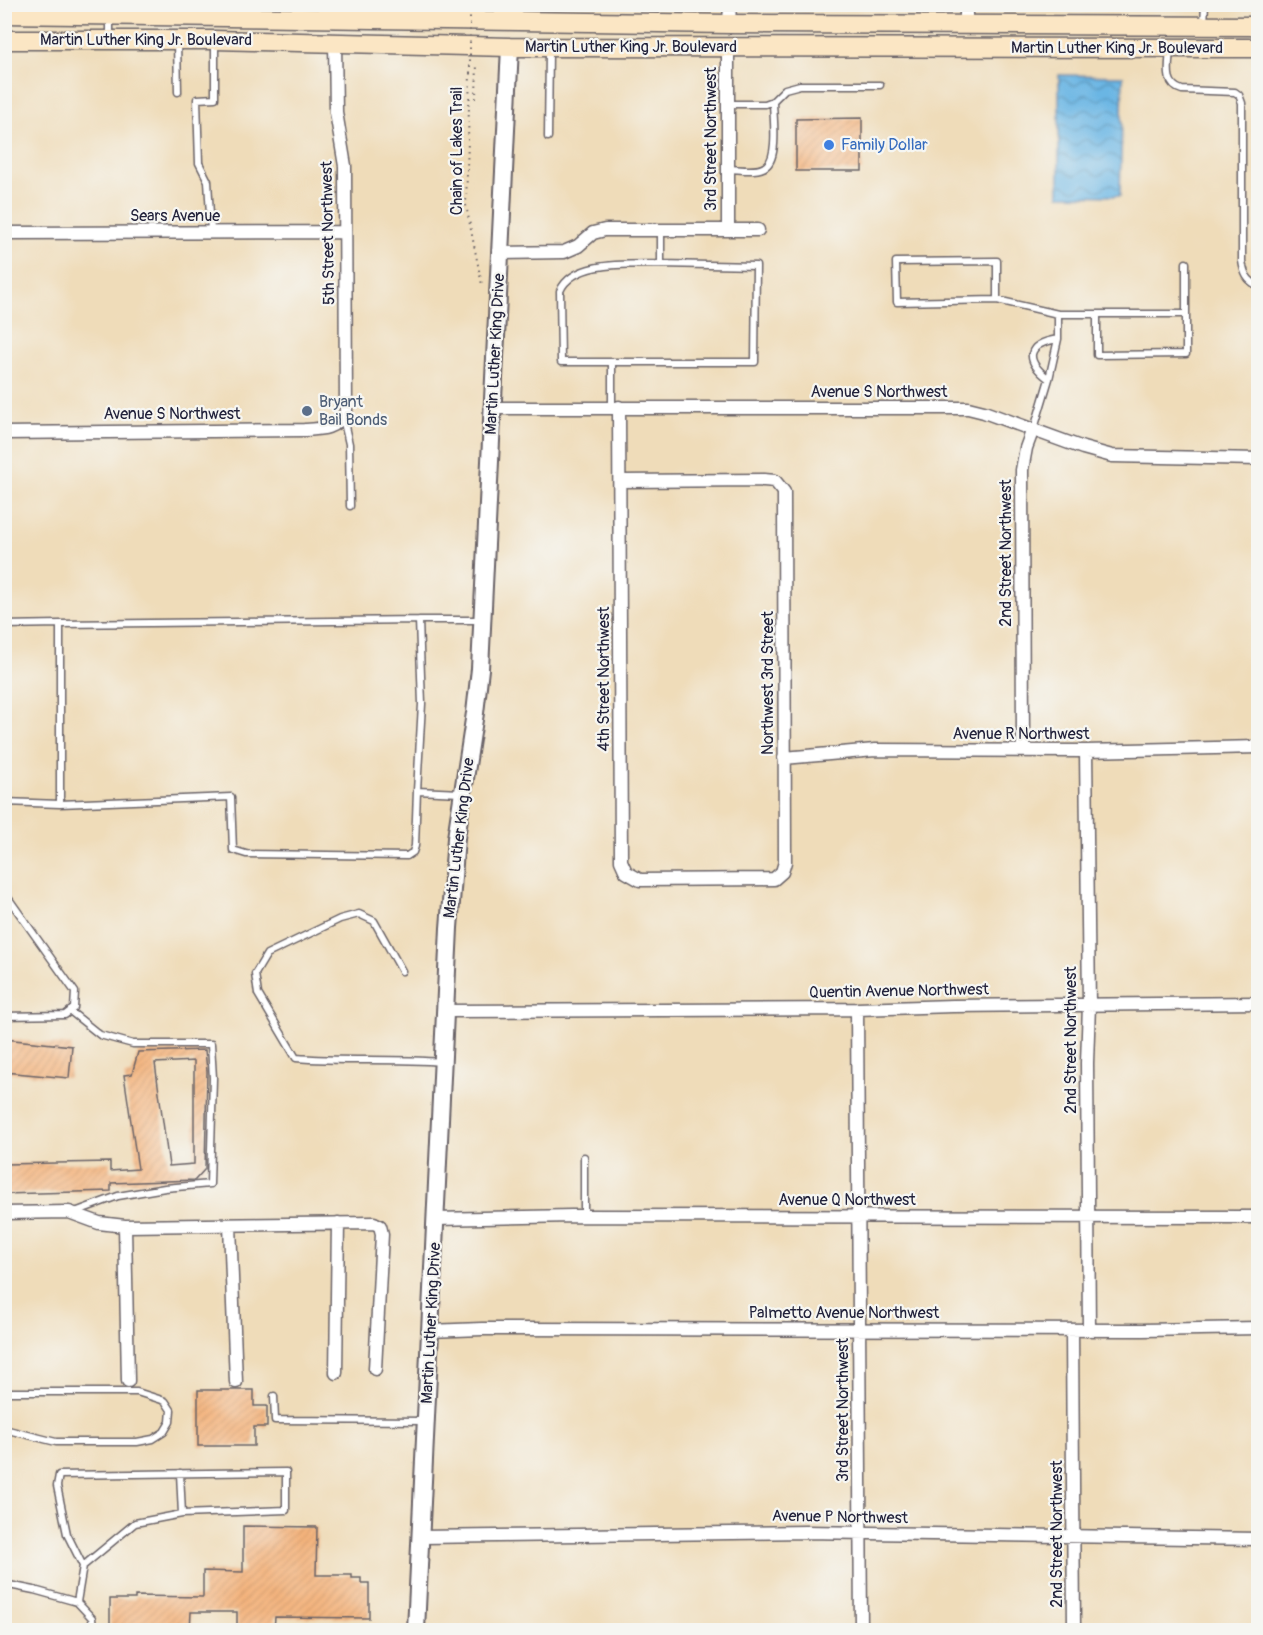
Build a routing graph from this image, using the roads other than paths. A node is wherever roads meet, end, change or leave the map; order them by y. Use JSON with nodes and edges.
{"nodes":[{"id":1,"x":730,"y":4,"type":"edge"},
{"id":2,"x":966,"y":4,"type":"edge"},
{"id":3,"x":1205,"y":4,"type":"edge"},
{"id":4,"x":287,"y":11,"type":"edge"},
{"id":5,"x":393,"y":12,"type":"edge"},
{"id":6,"x":512,"y":13,"type":"edge"},
{"id":7,"x":4,"y":14,"type":"edge"},
{"id":8,"x":110,"y":14,"type":"junction"},
{"id":9,"x":729,"y":24,"type":"junction"},
{"id":10,"x":966,"y":24,"type":"junction"},
{"id":11,"x":1204,"y":26,"type":"junction"},
{"id":12,"x":1258,"y":26,"type":"edge"},
{"id":13,"x":4,"y":40,"type":"edge"},
{"id":14,"x":110,"y":40,"type":"junction"},
{"id":15,"x":215,"y":40,"type":"junction"},
{"id":16,"x":177,"y":41,"type":"junction"},
{"id":17,"x":335,"y":42,"type":"junction"},
{"id":18,"x":510,"y":47,"type":"junction"},
{"id":19,"x":549,"y":47,"type":"junction"},
{"id":20,"x":665,"y":47,"type":"junction"},
{"id":21,"x":1170,"y":47,"type":"junction"},
{"id":22,"x":728,"y":48,"type":"junction"},
{"id":23,"x":1258,"y":48,"type":"edge"},
{"id":24,"x":880,"y":85,"type":"dead end"},
{"id":25,"x":178,"y":93,"type":"dead end"},
{"id":26,"x":773,"y":101,"type":"junction"},
{"id":27,"x":728,"y":104,"type":"junction"},
{"id":28,"x":548,"y":137,"type":"dead end"},
{"id":29,"x":728,"y":169,"type":"junction"},
{"id":30,"x":661,"y":230,"type":"junction"},
{"id":31,"x":728,"y":230,"type":"junction"},
{"id":32,"x":758,"y":230,"type":"dead end"},
{"id":33,"x":211,"y":232,"type":"junction"},
{"id":34,"x":345,"y":232,"type":"junction"},
{"id":35,"x":4,"y":233,"type":"edge"},
{"id":36,"x":501,"y":253,"type":"junction"},
{"id":37,"x":1186,"y":263,"type":"dead end"},
{"id":38,"x":661,"y":264,"type":"junction"},
{"id":39,"x":1258,"y":286,"type":"edge"},
{"id":40,"x":997,"y":300,"type":"junction"},
{"id":41,"x":1058,"y":314,"type":"junction"},
{"id":42,"x":1097,"y":314,"type":"junction"},
{"id":43,"x":1185,"y":314,"type":"junction"},
{"id":44,"x":1058,"y":339,"type":"junction"},
{"id":45,"x":612,"y":362,"type":"junction"},
{"id":46,"x":1050,"y":378,"type":"junction"},
{"id":47,"x":615,"y":407,"type":"junction"},
{"id":48,"x":491,"y":408,"type":"junction"},
{"id":49,"x":341,"y":420,"type":"junction"},
{"id":50,"x":1033,"y":429,"type":"junction"},
{"id":51,"x":4,"y":433,"type":"edge"},
{"id":52,"x":1258,"y":459,"type":"edge"},
{"id":53,"x":620,"y":481,"type":"junction"},
{"id":54,"x":350,"y":506,"type":"dead end"},
{"id":55,"x":419,"y":620,"type":"junction"},
{"id":56,"x":482,"y":620,"type":"junction"},
{"id":57,"x":60,"y":624,"type":"junction"},
{"id":58,"x":4,"y":625,"type":"edge"},
{"id":59,"x":1258,"y":747,"type":"edge"},
{"id":60,"x":1023,"y":749,"type":"junction"},
{"id":61,"x":1086,"y":751,"type":"junction"},
{"id":62,"x":784,"y":758,"type":"junction"},
{"id":63,"x":417,"y":791,"type":"junction"},
{"id":64,"x":463,"y":794,"type":"junction"},
{"id":65,"x":4,"y":802,"type":"edge"},
{"id":66,"x":60,"y":804,"type":"junction"},
{"id":67,"x":778,"y":876,"type":"joint"},
{"id":68,"x":4,"y":892,"type":"edge"},
{"id":69,"x":402,"y":971,"type":"dead end"},
{"id":70,"x":1258,"y":1003,"type":"edge"},
{"id":71,"x":1089,"y":1005,"type":"junction"},
{"id":72,"x":857,"y":1009,"type":"junction"},
{"id":73,"x":70,"y":1011,"type":"junction"},
{"id":74,"x":445,"y":1011,"type":"junction"},
{"id":75,"x":4,"y":1016,"type":"edge"},
{"id":76,"x":443,"y":1062,"type":"junction"},
{"id":77,"x":584,"y":1157,"type":"dead end"},
{"id":78,"x":4,"y":1212,"type":"edge"},
{"id":79,"x":72,"y":1213,"type":"junction"},
{"id":80,"x":584,"y":1216,"type":"junction"},
{"id":81,"x":1088,"y":1216,"type":"junction"},
{"id":82,"x":857,"y":1217,"type":"junction"},
{"id":83,"x":1258,"y":1217,"type":"edge"},
{"id":84,"x":436,"y":1219,"type":"junction"},
{"id":85,"x":338,"y":1223,"type":"junction"},
{"id":86,"x":230,"y":1225,"type":"junction"},
{"id":87,"x":124,"y":1226,"type":"junction"},
{"id":88,"x":1258,"y":1328,"type":"edge"},
{"id":89,"x":858,"y":1329,"type":"junction"},
{"id":90,"x":1072,"y":1330,"type":"junction"},
{"id":91,"x":1089,"y":1330,"type":"junction"},
{"id":92,"x":429,"y":1331,"type":"junction"},
{"id":93,"x":375,"y":1369,"type":"dead end"},
{"id":94,"x":336,"y":1373,"type":"dead end"},
{"id":95,"x":128,"y":1381,"type":"dead end"},
{"id":96,"x":236,"y":1382,"type":"dead end"},
{"id":97,"x":4,"y":1392,"type":"edge"},
{"id":98,"x":274,"y":1396,"type":"dead end"},
{"id":99,"x":426,"y":1421,"type":"junction"},
{"id":100,"x":4,"y":1428,"type":"edge"},
{"id":101,"x":180,"y":1473,"type":"junction"},
{"id":102,"x":183,"y":1514,"type":"junction"},
{"id":103,"x":860,"y":1533,"type":"junction"},
{"id":104,"x":421,"y":1537,"type":"junction"},
{"id":105,"x":1074,"y":1537,"type":"junction"},
{"id":106,"x":1258,"y":1539,"type":"edge"},
{"id":107,"x":83,"y":1566,"type":"junction"},
{"id":108,"x":4,"y":1584,"type":"edge"},
{"id":109,"x":77,"y":1602,"type":"junction"},
{"id":110,"x":93,"y":1630,"type":"edge"},
{"id":111,"x":416,"y":1630,"type":"edge"},
{"id":112,"x":861,"y":1630,"type":"edge"},
{"id":113,"x":1074,"y":1630,"type":"edge"}],
"edges":[{"from":1,"to":9,"type":"street"},
{"from":2,"to":10,"type":"street"},
{"from":3,"to":11,"type":"lane"},
{"from":4,"to":5,"type":"main road","name":"Martin Luther King Jr. Boulevard"},
{"from":4,"to":8,"type":"main road","name":"Martin Luther King Jr. Boulevard"},
{"from":5,"to":6,"type":"main road","name":"Martin Luther King Jr. Boulevard"},
{"from":6,"to":9,"type":"main road","name":"Martin Luther King Jr. Boulevard"},
{"from":7,"to":8,"type":"main road","name":"Martin Luther King Jr. Boulevard"},
{"from":8,"to":14,"type":"lane"},
{"from":9,"to":10,"type":"main road","name":"Martin Luther King Jr. Boulevard"},
{"from":9,"to":20,"type":"main road"},
{"from":10,"to":11,"type":"main road","name":"Martin Luther King Jr. Boulevard"},
{"from":11,"to":12,"type":"main road","name":"Martin Luther King Jr. Boulevard"},
{"from":13,"to":14,"type":"main road","name":"Martin Luther King Jr. Boulevard"},
{"from":14,"to":16,"type":"main road","name":"Martin Luther King Jr. Boulevard"},
{"from":15,"to":16,"type":"main road","name":"Martin Luther King Jr. Boulevard"},
{"from":15,"to":17,"type":"main road","name":"Martin Luther King Jr. Boulevard"},
{"from":15,"to":33,"type":"lane"},
{"from":16,"to":25,"type":"lane"},
{"from":17,"to":18,"type":"main road","name":"Martin Luther King Jr. Boulevard"},
{"from":17,"to":34,"type":"street","name":"5th Street Northwest"},
{"from":18,"to":19,"type":"main road","name":"Martin Luther King Jr. Boulevard"},
{"from":18,"to":36,"type":"street","name":"Martin Luther King Drive"},
{"from":19,"to":20,"type":"main road","name":"Martin Luther King Jr. Boulevard"},
{"from":19,"to":28,"type":"lane"},
{"from":20,"to":22,"type":"main road","name":"Martin Luther King Jr. Boulevard"},
{"from":21,"to":22,"type":"main road","name":"Martin Luther King Jr. Boulevard"},
{"from":21,"to":23,"type":"main road","name":"Martin Luther King Jr. Boulevard"},
{"from":21,"to":39,"type":"lane"},
{"from":22,"to":27,"type":"street","name":"3rd Street Northwest"},
{"from":24,"to":26,"type":"lane"},
{"from":26,"to":27,"type":"lane"},
{"from":26,"to":29,"type":"lane"},
{"from":27,"to":29,"type":"street","name":"3rd Street Northwest"},
{"from":29,"to":31,"type":"street","name":"3rd Street Northwest"},
{"from":30,"to":31,"type":"street"},
{"from":30,"to":36,"type":"street"},
{"from":30,"to":38,"type":"lane"},
{"from":31,"to":32,"type":"street"},
{"from":33,"to":34,"type":"street","name":"Sears Avenue"},
{"from":33,"to":35,"type":"street","name":"Sears Avenue"},
{"from":34,"to":49,"type":"street","name":"5th Street Northwest"},
{"from":36,"to":48,"type":"street","name":"Martin Luther King Drive"},
{"from":37,"to":43,"type":"lane"},
{"from":38,"to":45,"type":"lane"},
{"from":38,"to":45,"type":"lane"},
{"from":40,"to":40,"type":"lane"},
{"from":40,"to":41,"type":"lane"},
{"from":41,"to":42,"type":"lane"},
{"from":41,"to":44,"type":"lane"},
{"from":42,"to":43,"type":"lane"},
{"from":42,"to":43,"type":"lane"},
{"from":44,"to":46,"type":"lane"},
{"from":44,"to":46,"type":"lane"},
{"from":45,"to":47,"type":"lane"},
{"from":46,"to":50,"type":"lane"},
{"from":47,"to":48,"type":"street","name":"Avenue S Northwest"},
{"from":47,"to":50,"type":"street","name":"Avenue S Northwest"},
{"from":47,"to":53,"type":"street","name":"4th Street Northwest"},
{"from":48,"to":56,"type":"street","name":"Martin Luther King Drive"},
{"from":49,"to":51,"type":"street","name":"Avenue S Northwest"},
{"from":49,"to":54,"type":"lane"},
{"from":50,"to":52,"type":"street","name":"Avenue S Northwest"},
{"from":50,"to":60,"type":"street","name":"2nd Street Northwest"},
{"from":53,"to":62,"type":"street","name":"Northwest 3rd Street"},
{"from":53,"to":67,"type":"street","name":"4th Street Northwest"},
{"from":55,"to":56,"type":"lane"},
{"from":55,"to":57,"type":"lane"},
{"from":55,"to":63,"type":"lane"},
{"from":56,"to":64,"type":"street","name":"Martin Luther King Drive"},
{"from":57,"to":58,"type":"lane"},
{"from":57,"to":66,"type":"lane"},
{"from":59,"to":61,"type":"street","name":"Avenue R Northwest"},
{"from":60,"to":61,"type":"street","name":"Avenue R Northwest"},
{"from":60,"to":62,"type":"street","name":"Avenue R Northwest"},
{"from":61,"to":71,"type":"street","name":"2nd Street Northwest"},
{"from":62,"to":67,"type":"street","name":"Northwest 3rd Street"},
{"from":63,"to":64,"type":"lane"},
{"from":63,"to":66,"type":"lane"},
{"from":64,"to":74,"type":"street","name":"Martin Luther King Drive"},
{"from":65,"to":66,"type":"lane"},
{"from":68,"to":73,"type":"lane"},
{"from":69,"to":76,"type":"lane"},
{"from":70,"to":71,"type":"street","name":"Quentin Avenue Northwest"},
{"from":71,"to":72,"type":"street","name":"Quentin Avenue Northwest"},
{"from":71,"to":81,"type":"street","name":"2nd Street Northwest"},
{"from":72,"to":74,"type":"street","name":"Quentin Avenue Northwest"},
{"from":72,"to":82,"type":"street","name":"3rd Street Northwest"},
{"from":73,"to":75,"type":"lane"},
{"from":73,"to":79,"type":"lane"},
{"from":74,"to":76,"type":"street","name":"Martin Luther King Drive"},
{"from":76,"to":84,"type":"street","name":"Martin Luther King Drive"},
{"from":77,"to":80,"type":"lane"},
{"from":78,"to":79,"type":"street"},
{"from":79,"to":87,"type":"street"},
{"from":80,"to":82,"type":"street","name":"Avenue Q Northwest"},
{"from":80,"to":84,"type":"street","name":"Avenue Q Northwest"},
{"from":81,"to":82,"type":"street","name":"Avenue Q Northwest"},
{"from":81,"to":83,"type":"street","name":"Avenue Q Northwest"},
{"from":81,"to":91,"type":"street","name":"2nd Street Northwest"},
{"from":82,"to":89,"type":"street","name":"3rd Street Northwest"},
{"from":84,"to":92,"type":"street","name":"Martin Luther King Drive"},
{"from":85,"to":86,"type":"street"},
{"from":85,"to":93,"type":"street"},
{"from":85,"to":94,"type":"street"},
{"from":86,"to":87,"type":"street"},
{"from":86,"to":96,"type":"street"},
{"from":87,"to":95,"type":"street"},
{"from":88,"to":91,"type":"street","name":"Palmetto Avenue Northwest"},
{"from":89,"to":90,"type":"street","name":"Palmetto Avenue Northwest"},
{"from":89,"to":92,"type":"street","name":"Palmetto Avenue Northwest"},
{"from":89,"to":103,"type":"street","name":"3rd Street Northwest"},
{"from":90,"to":91,"type":"street","name":"Palmetto Avenue Northwest"},
{"from":90,"to":105,"type":"street","name":"2nd Street Northwest"},
{"from":92,"to":99,"type":"street","name":"Martin Luther King Drive"},
{"from":97,"to":100,"type":"lane"},
{"from":98,"to":99,"type":"lane"},
{"from":99,"to":104,"type":"street","name":"Martin Luther King Drive"},
{"from":101,"to":102,"type":"lane"},
{"from":101,"to":102,"type":"lane"},
{"from":101,"to":107,"type":"lane"},
{"from":102,"to":107,"type":"lane"},
{"from":103,"to":104,"type":"street","name":"Avenue P Northwest"},
{"from":103,"to":105,"type":"street","name":"Avenue P Northwest"},
{"from":103,"to":112,"type":"street","name":"3rd Street Northwest"},
{"from":104,"to":111,"type":"street","name":"Martin Luther King Drive"},
{"from":105,"to":106,"type":"street","name":"Avenue P Northwest"},
{"from":105,"to":113,"type":"street","name":"2nd Street Northwest"},
{"from":107,"to":109,"type":"lane"},
{"from":108,"to":109,"type":"lane"},
{"from":109,"to":110,"type":"lane"}]}
